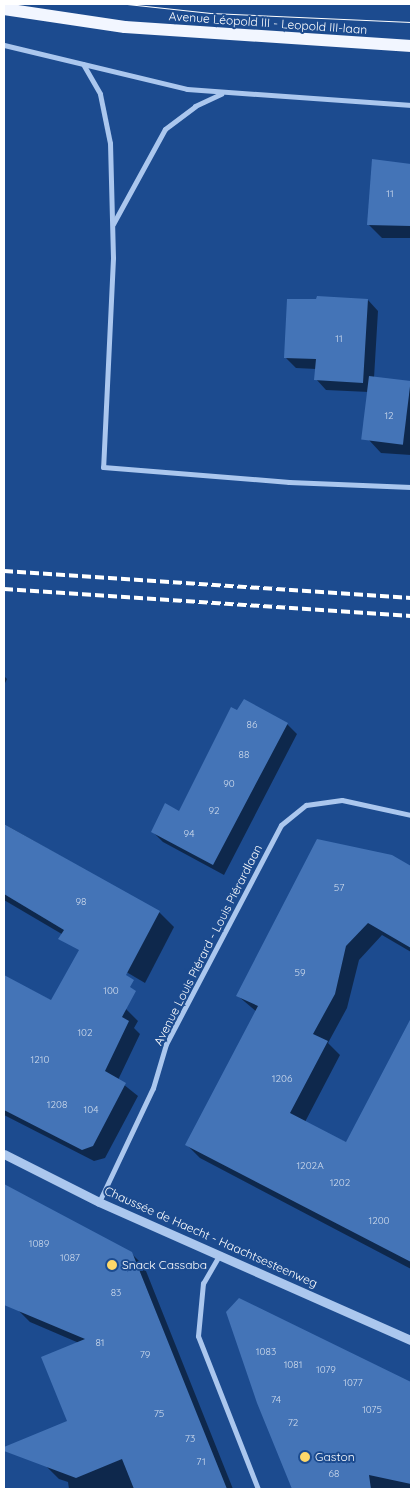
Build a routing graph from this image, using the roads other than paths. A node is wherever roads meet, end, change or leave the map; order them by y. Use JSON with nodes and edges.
{"nodes":[{"id":1,"x":4,"y":9,"type":"edge"},
{"id":2,"x":4,"y":45,"type":"edge"},
{"id":3,"x":411,"y":46,"type":"edge"},
{"id":4,"x":83,"y":64,"type":"junction"},
{"id":5,"x":222,"y":93,"type":"junction"},
{"id":6,"x":411,"y":105,"type":"edge"},
{"id":7,"x":113,"y":224,"type":"junction"},
{"id":8,"x":411,"y":487,"type":"edge"},
{"id":9,"x":411,"y":815,"type":"edge"},
{"id":10,"x":4,"y":1154,"type":"edge"},
{"id":11,"x":99,"y":1202,"type":"junction"},
{"id":12,"x":220,"y":1253,"type":"junction"},
{"id":13,"x":411,"y":1340,"type":"edge"},
{"id":14,"x":258,"y":1489,"type":"edge"}],
"edges":[{"from":1,"to":3,"type":"main road","name":"Avenue Léopold III - Leopold III-laan"},
{"from":2,"to":4,"type":"street"},
{"from":4,"to":5,"type":"street"},
{"from":4,"to":7,"type":"street"},
{"from":5,"to":6,"type":"street"},
{"from":5,"to":7,"type":"street"},
{"from":7,"to":8,"type":"street"},
{"from":9,"to":11,"type":"street","name":"Avenue Louis Piérard - Louis Piérardlaan"},
{"from":10,"to":11,"type":"street","name":"Chaussée de Haecht - Haachtsesteenweg"},
{"from":11,"to":12,"type":"street","name":"Chaussée de Haecht - Haachtsesteenweg"},
{"from":12,"to":13,"type":"street","name":"Chaussée de Haecht - Haachtsesteenweg"},
{"from":12,"to":14,"type":"street"}]}
